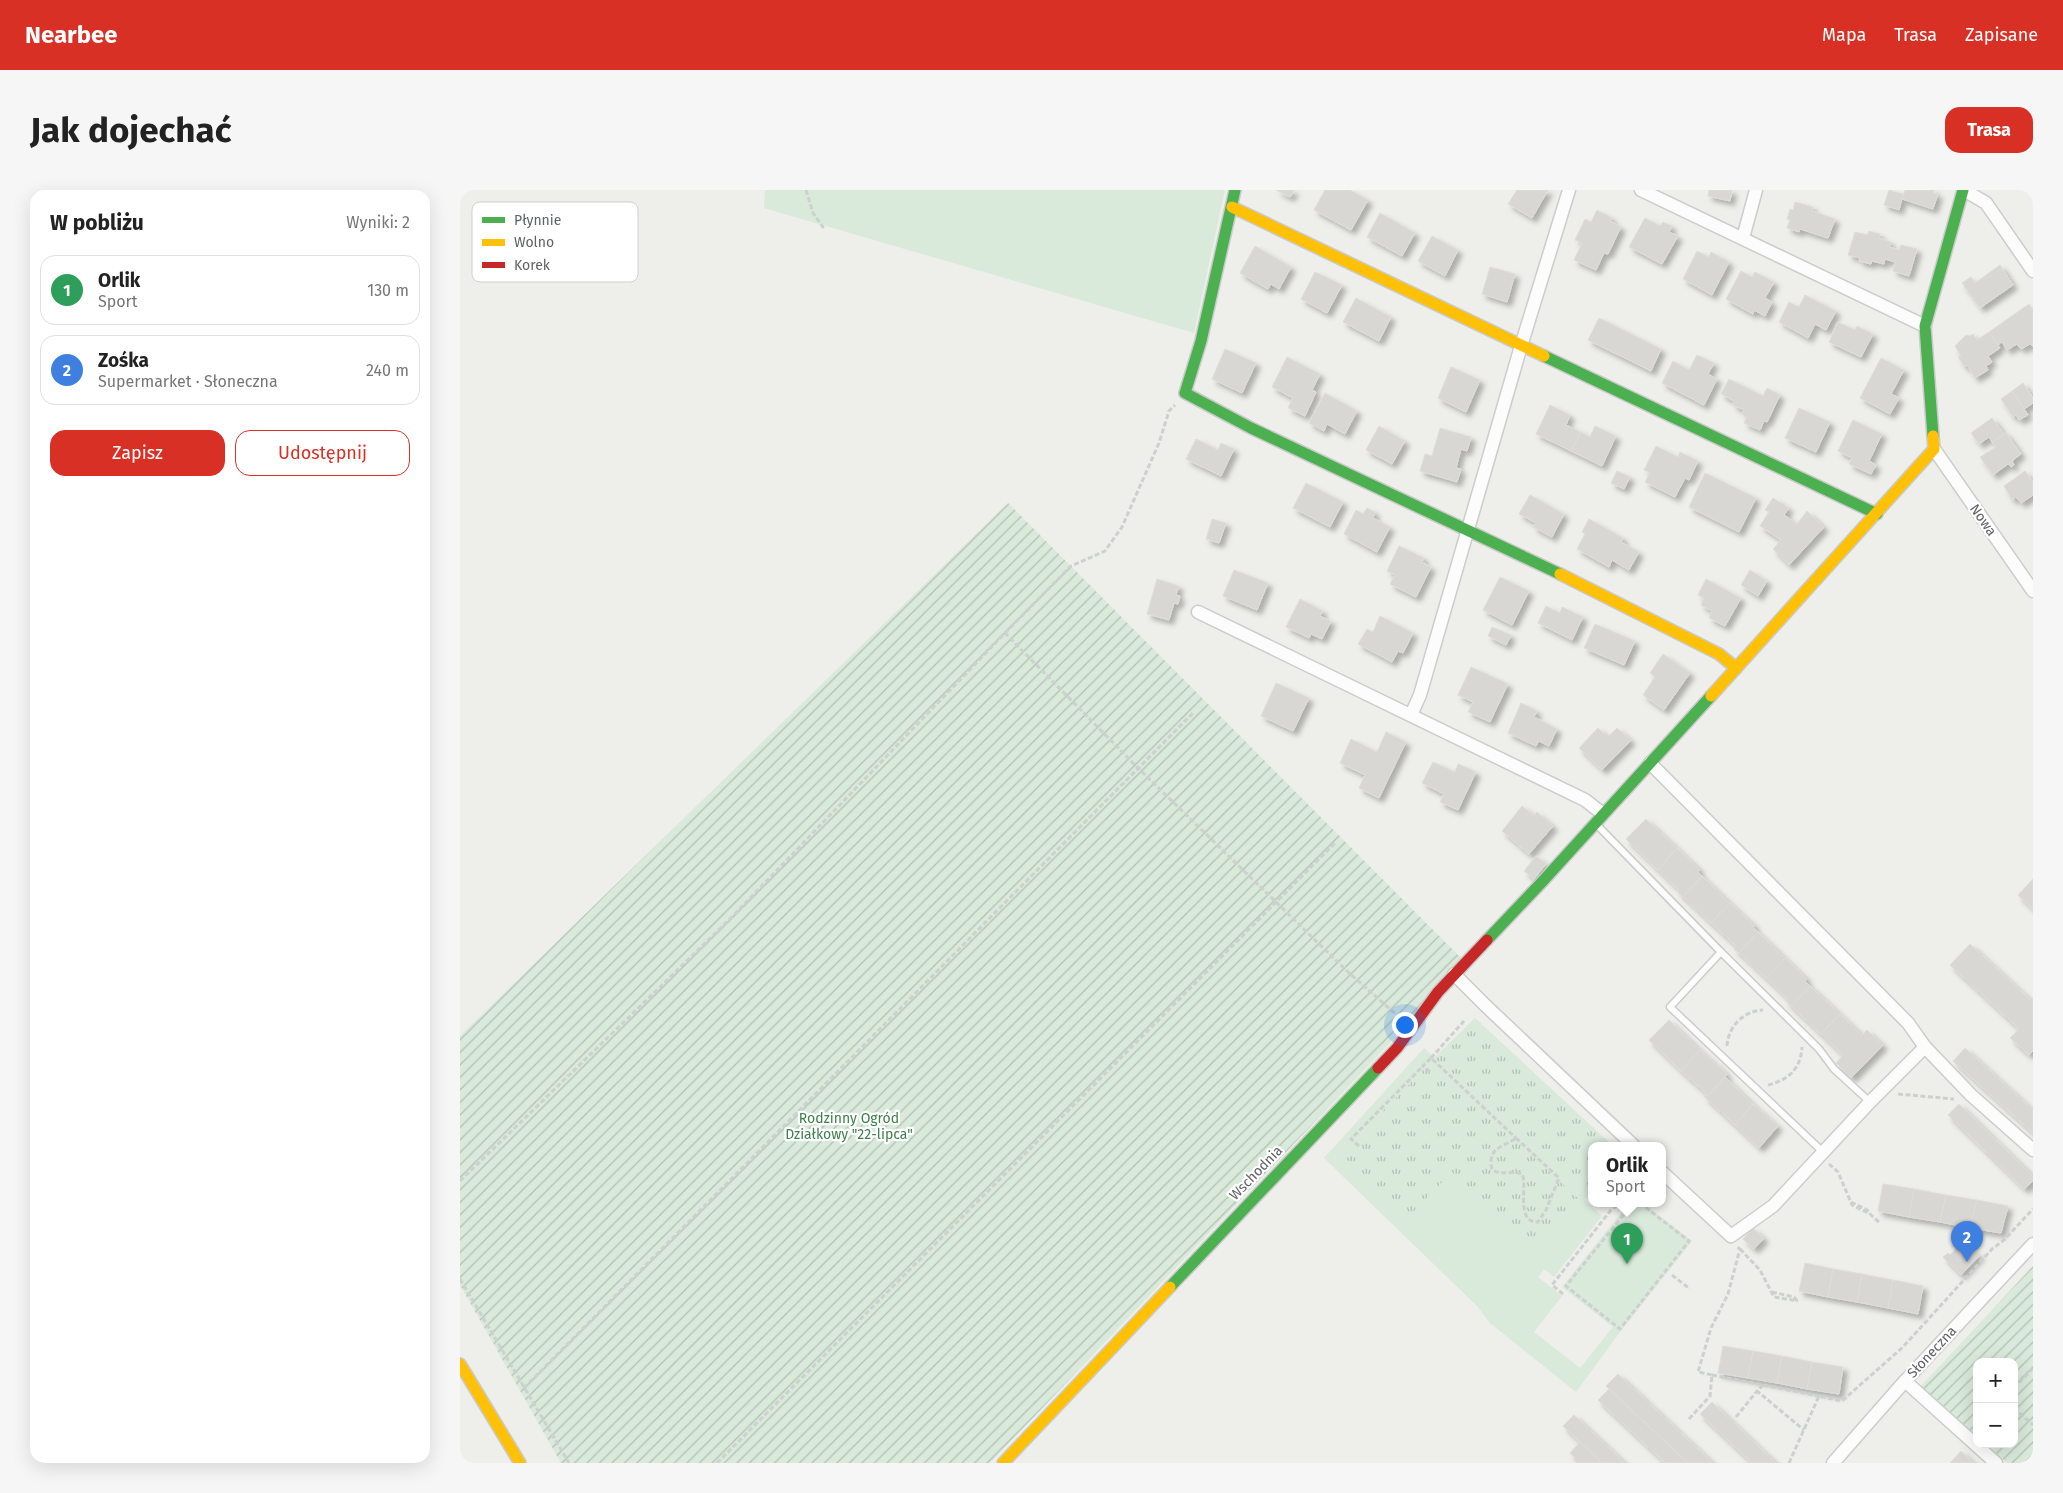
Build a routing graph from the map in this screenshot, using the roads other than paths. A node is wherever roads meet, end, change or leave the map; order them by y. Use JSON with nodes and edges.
{"nodes":[{"id":1,"x":1235,"y":190,"type":"edge"},
{"id":2,"x":1569,"y":190,"type":"edge"},
{"id":3,"x":1641,"y":190,"type":"edge"},
{"id":4,"x":1756,"y":190,"type":"edge"},
{"id":5,"x":1963,"y":190,"type":"edge"},
{"id":6,"x":1232,"y":207,"type":"junction"},
{"id":7,"x":1743,"y":238,"type":"junction"},
{"id":8,"x":2033,"y":271,"type":"edge"},
{"id":9,"x":1925,"y":326,"type":"junction"},
{"id":10,"x":1522,"y":346,"type":"junction"},
{"id":11,"x":1934,"y":449,"type":"junction"},
{"id":12,"x":1877,"y":514,"type":"junction"},
{"id":13,"x":1468,"y":531,"type":"junction"},
{"id":14,"x":2033,"y":591,"type":"edge"},
{"id":15,"x":1198,"y":612,"type":"dead end"},
{"id":16,"x":1736,"y":668,"type":"junction"},
{"id":17,"x":1411,"y":715,"type":"junction"},
{"id":18,"x":1650,"y":763,"type":"junction"},
{"id":19,"x":1599,"y":818,"type":"junction"},
{"id":20,"x":1721,"y":952,"type":"junction"},
{"id":21,"x":1454,"y":974,"type":"junction"},
{"id":22,"x":1925,"y":1047,"type":"junction"},
{"id":23,"x":1870,"y":1102,"type":"junction"},
{"id":24,"x":1630,"y":1142,"type":"edge"},
{"id":25,"x":2033,"y":1150,"type":"edge"},
{"id":26,"x":1822,"y":1154,"type":"junction"},
{"id":27,"x":1666,"y":1176,"type":"edge"},
{"id":28,"x":2033,"y":1244,"type":"edge"},
{"id":29,"x":460,"y":1364,"type":"edge"},
{"id":30,"x":1905,"y":1381,"type":"junction"},
{"id":31,"x":520,"y":1463,"type":"edge"},
{"id":32,"x":1003,"y":1463,"type":"edge"},
{"id":33,"x":1833,"y":1463,"type":"edge"},
{"id":34,"x":1996,"y":1463,"type":"edge"}],
"edges":[{"from":1,"to":6,"type":"street"},
{"from":2,"to":10,"type":"street"},
{"from":3,"to":7,"type":"street"},
{"from":4,"to":7,"type":"street"},
{"from":5,"to":8,"type":"street"},
{"from":5,"to":9,"type":"street"},
{"from":6,"to":10,"type":"street"},
{"from":6,"to":13,"type":"street"},
{"from":7,"to":9,"type":"street"},
{"from":9,"to":11,"type":"street"},
{"from":10,"to":12,"type":"street"},
{"from":10,"to":13,"type":"street"},
{"from":11,"to":12,"type":"street","name":"Wschodnia"},
{"from":11,"to":14,"type":"street","name":"Nowa"},
{"from":12,"to":16,"type":"street","name":"Wschodnia"},
{"from":13,"to":16,"type":"street"},
{"from":13,"to":17,"type":"street"},
{"from":15,"to":17,"type":"street"},
{"from":16,"to":18,"type":"street","name":"Wschodnia"},
{"from":17,"to":19,"type":"street"},
{"from":18,"to":19,"type":"street","name":"Wschodnia"},
{"from":18,"to":22,"type":"street"},
{"from":19,"to":20,"type":"lane"},
{"from":19,"to":21,"type":"street","name":"Wschodnia"},
{"from":20,"to":23,"type":"lane"},
{"from":20,"to":26,"type":"lane"},
{"from":21,"to":24,"type":"street"},
{"from":21,"to":32,"type":"street","name":"Wschodnia"},
{"from":22,"to":23,"type":"street"},
{"from":22,"to":25,"type":"street"},
{"from":23,"to":26,"type":"street"},
{"from":26,"to":27,"type":"street"},
{"from":28,"to":30,"type":"street","name":"Słoneczna"},
{"from":29,"to":31,"type":"street"},
{"from":30,"to":33,"type":"street","name":"Słoneczna"},
{"from":30,"to":34,"type":"street"}]}
